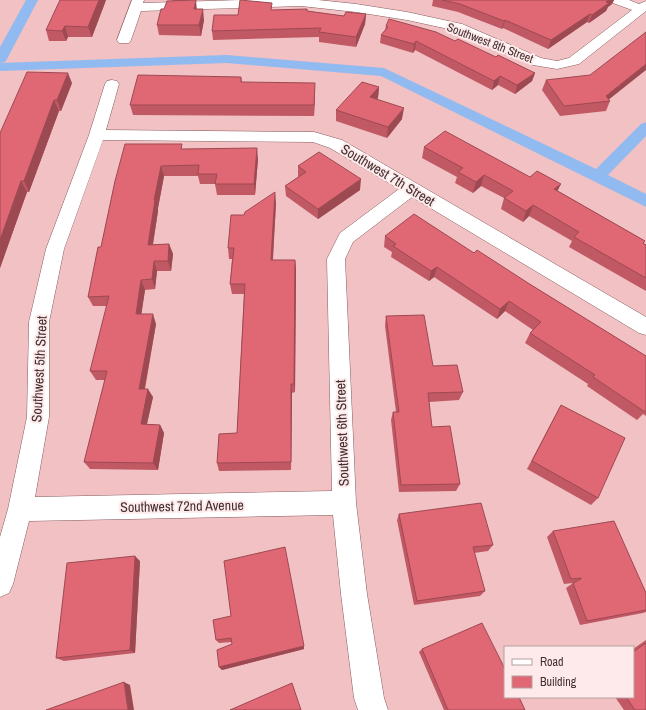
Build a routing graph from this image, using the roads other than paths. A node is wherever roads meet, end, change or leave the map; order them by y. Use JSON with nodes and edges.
{"nodes":[{"id":1,"x":617,"y":0,"type":"edge"},
{"id":2,"x":301,"y":1,"type":"edge"},
{"id":3,"x":137,"y":4,"type":"edge"},
{"id":4,"x":644,"y":7,"type":"edge"},
{"id":5,"x":124,"y":40,"type":"dead end"},
{"id":6,"x":112,"y":84,"type":"dead end"},
{"id":7,"x":97,"y":135,"type":"junction"},
{"id":8,"x":412,"y":189,"type":"junction"},
{"id":9,"x":646,"y":327,"type":"edge"},
{"id":10,"x":344,"y":503,"type":"junction"},
{"id":11,"x":20,"y":509,"type":"junction"},
{"id":12,"x":0,"y":584,"type":"edge"},
{"id":13,"x":373,"y":710,"type":"edge"}],
"edges":[{"from":1,"to":4,"type":"street"},
{"from":2,"to":3,"type":"street","name":"Southwest 8th Street"},
{"from":2,"to":4,"type":"street","name":"Southwest 8th Street"},
{"from":3,"to":5,"type":"street"},
{"from":6,"to":7,"type":"street","name":"Southwest 5th Street"},
{"from":7,"to":8,"type":"street","name":"Southwest 7th Street"},
{"from":7,"to":11,"type":"street","name":"Southwest 5th Street"},
{"from":8,"to":9,"type":"street","name":"Southwest 7th Street"},
{"from":8,"to":10,"type":"street","name":"Southwest 6th Street"},
{"from":10,"to":11,"type":"street","name":"Southwest 72nd Avenue"},
{"from":10,"to":13,"type":"street","name":"Southwest 6th Street"},
{"from":11,"to":12,"type":"street","name":"Southwest 5th Street"}]}
